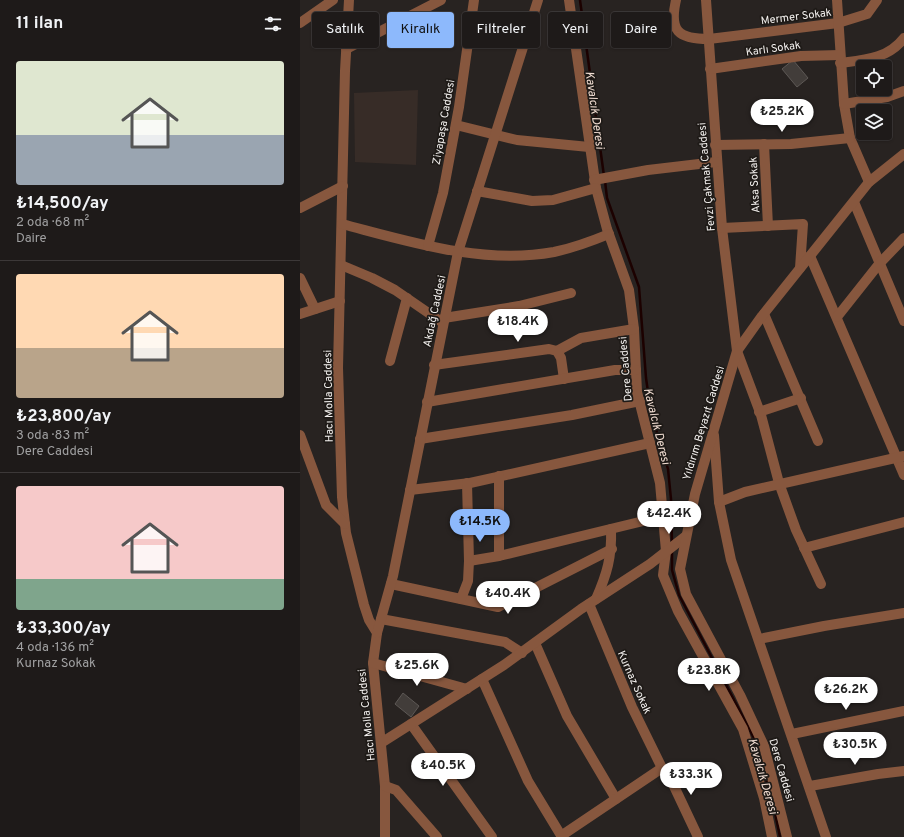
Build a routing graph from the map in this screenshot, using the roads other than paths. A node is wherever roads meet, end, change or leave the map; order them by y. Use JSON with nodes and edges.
{"nodes":[{"id":1,"x":333,"y":0,"type":"edge"},
{"id":2,"x":349,"y":0,"type":"edge"},
{"id":3,"x":441,"y":0,"type":"edge"},
{"id":4,"x":474,"y":0,"type":"edge"},
{"id":5,"x":538,"y":0,"type":"edge"},
{"id":6,"x":569,"y":0,"type":"edge"},
{"id":7,"x":676,"y":0,"type":"edge"},
{"id":8,"x":706,"y":0,"type":"edge"},
{"id":9,"x":837,"y":0,"type":"edge"},
{"id":10,"x":877,"y":0,"type":"edge"},
{"id":11,"x":300,"y":23,"type":"edge"},
{"id":12,"x":838,"y":23,"type":"junction"},
{"id":13,"x":904,"y":38,"type":"edge"},
{"id":14,"x":709,"y":39,"type":"junction"},
{"id":15,"x":346,"y":49,"type":"junction"},
{"id":16,"x":840,"y":59,"type":"junction"},
{"id":17,"x":710,"y":69,"type":"junction"},
{"id":18,"x":904,"y":91,"type":"edge"},
{"id":19,"x":844,"y":104,"type":"junction"},
{"id":20,"x":456,"y":126,"type":"junction"},
{"id":21,"x":494,"y":135,"type":"junction"},
{"id":22,"x":850,"y":138,"type":"junction"},
{"id":23,"x":715,"y":144,"type":"junction"},
{"id":24,"x":764,"y":144,"type":"junction"},
{"id":25,"x":589,"y":147,"type":"junction"},
{"id":26,"x":903,"y":159,"type":"edge"},
{"id":27,"x":716,"y":162,"type":"junction"},
{"id":28,"x":597,"y":182,"type":"junction"},
{"id":29,"x":869,"y":182,"type":"junction"},
{"id":30,"x":343,"y":186,"type":"junction"},
{"id":31,"x":477,"y":191,"type":"junction"},
{"id":32,"x":854,"y":202,"type":"junction"},
{"id":33,"x":300,"y":208,"type":"edge"},
{"id":34,"x":342,"y":224,"type":"junction"},
{"id":35,"x":768,"y":226,"type":"junction"},
{"id":36,"x":722,"y":228,"type":"junction"},
{"id":37,"x":609,"y":234,"type":"junction"},
{"id":38,"x":904,"y":238,"type":"edge"},
{"id":39,"x":428,"y":246,"type":"junction"},
{"id":40,"x":458,"y":252,"type":"junction"},
{"id":41,"x":810,"y":256,"type":"junction"},
{"id":42,"x":879,"y":264,"type":"junction"},
{"id":43,"x":341,"y":266,"type":"junction"},
{"id":44,"x":800,"y":268,"type":"junction"},
{"id":45,"x":300,"y":278,"type":"edge"},
{"id":46,"x":571,"y":293,"type":"dead end"},
{"id":47,"x":407,"y":298,"type":"junction"},
{"id":48,"x":340,"y":301,"type":"junction"},
{"id":49,"x":315,"y":309,"type":"junction"},
{"id":50,"x":300,"y":314,"type":"edge"},
{"id":51,"x":764,"y":314,"type":"junction"},
{"id":52,"x":837,"y":317,"type":"junction"},
{"id":53,"x":444,"y":320,"type":"junction"},
{"id":54,"x":904,"y":321,"type":"edge"},
{"id":55,"x":634,"y":329,"type":"junction"},
{"id":56,"x":557,"y":351,"type":"junction"},
{"id":57,"x":737,"y":351,"type":"junction"},
{"id":58,"x":390,"y":361,"type":"dead end"},
{"id":59,"x":434,"y":366,"type":"junction"},
{"id":60,"x":636,"y":370,"type":"junction"},
{"id":61,"x":564,"y":379,"type":"junction"},
{"id":62,"x":801,"y":398,"type":"junction"},
{"id":63,"x":640,"y":401,"type":"junction"},
{"id":64,"x":427,"y":402,"type":"junction"},
{"id":65,"x":759,"y":412,"type":"junction"},
{"id":66,"x":714,"y":429,"type":"junction"},
{"id":67,"x":300,"y":436,"type":"edge"},
{"id":68,"x":420,"y":439,"type":"junction"},
{"id":69,"x":818,"y":442,"type":"dead end"},
{"id":70,"x":650,"y":444,"type":"junction"},
{"id":71,"x":901,"y":456,"type":"edge"},
{"id":72,"x":904,"y":475,"type":"edge"},
{"id":73,"x":499,"y":476,"type":"junction"},
{"id":74,"x":468,"y":483,"type":"junction"},
{"id":75,"x":779,"y":483,"type":"junction"},
{"id":76,"x":410,"y":490,"type":"junction"},
{"id":77,"x":719,"y":502,"type":"junction"},
{"id":78,"x":664,"y":516,"type":"junction"},
{"id":79,"x":904,"y":522,"type":"edge"},
{"id":80,"x":345,"y":524,"type":"junction"},
{"id":81,"x":611,"y":529,"type":"junction"},
{"id":82,"x":686,"y":536,"type":"junction"},
{"id":83,"x":804,"y":548,"type":"junction"},
{"id":84,"x":612,"y":549,"type":"junction"},
{"id":85,"x":666,"y":551,"type":"junction"},
{"id":86,"x":499,"y":556,"type":"junction"},
{"id":87,"x":469,"y":561,"type":"junction"},
{"id":88,"x":390,"y":584,"type":"junction"},
{"id":89,"x":821,"y":584,"type":"dead end"},
{"id":90,"x":461,"y":599,"type":"junction"},
{"id":91,"x":593,"y":602,"type":"junction"},
{"id":92,"x":904,"y":613,"type":"edge"},
{"id":93,"x":381,"y":619,"type":"junction"},
{"id":94,"x":377,"y":633,"type":"junction"},
{"id":95,"x":759,"y":639,"type":"junction"},
{"id":96,"x":535,"y":643,"type":"junction"},
{"id":97,"x":522,"y":653,"type":"junction"},
{"id":98,"x":373,"y":663,"type":"junction"},
{"id":99,"x":482,"y":679,"type":"junction"},
{"id":100,"x":467,"y":689,"type":"junction"},
{"id":101,"x":904,"y":711,"type":"edge"},
{"id":102,"x":753,"y":723,"type":"junction"},
{"id":103,"x":411,"y":724,"type":"junction"},
{"id":104,"x":742,"y":727,"type":"junction"},
{"id":105,"x":792,"y":734,"type":"junction"},
{"id":106,"x":381,"y":743,"type":"junction"},
{"id":107,"x":662,"y":768,"type":"junction"},
{"id":108,"x":904,"y":771,"type":"edge"},
{"id":109,"x":385,"y":786,"type":"junction"},
{"id":110,"x":810,"y":786,"type":"junction"},
{"id":111,"x":616,"y":799,"type":"junction"},
{"id":112,"x":383,"y":836,"type":"edge"},
{"id":113,"x":561,"y":836,"type":"edge"},
{"id":114,"x":437,"y":837,"type":"edge"},
{"id":115,"x":492,"y":837,"type":"edge"},
{"id":116,"x":698,"y":837,"type":"edge"},
{"id":117,"x":772,"y":837,"type":"edge"},
{"id":118,"x":787,"y":837,"type":"edge"},
{"id":119,"x":826,"y":837,"type":"edge"}],
"edges":[{"from":1,"to":11,"type":"street"},
{"from":2,"to":15,"type":"street","name":"Hacı Molla Caddesi"},
{"from":3,"to":15,"type":"street"},
{"from":4,"to":20,"type":"street","name":"Ziyapaşa Caddesi"},
{"from":5,"to":21,"type":"street","name":"Akdağ Caddesi"},
{"from":6,"to":25,"type":"street","name":"Dere Caddesi"},
{"from":7,"to":14,"type":"street","name":"Mermer Sokak"},
{"from":8,"to":14,"type":"street","name":"Fevzi Çakmak Caddesi"},
{"from":9,"to":12,"type":"street"},
{"from":10,"to":12,"type":"street","name":"Mermer Sokak"},
{"from":12,"to":14,"type":"street","name":"Mermer Sokak"},
{"from":12,"to":16,"type":"street"},
{"from":13,"to":16,"type":"street","name":"Karlı Sokak"},
{"from":14,"to":17,"type":"street","name":"Fevzi Çakmak Caddesi"},
{"from":15,"to":30,"type":"street","name":"Hacı Molla Caddesi"},
{"from":16,"to":17,"type":"street","name":"Karlı Sokak"},
{"from":16,"to":19,"type":"street"},
{"from":17,"to":23,"type":"street","name":"Fevzi Çakmak Caddesi"},
{"from":18,"to":19,"type":"street"},
{"from":19,"to":22,"type":"street"},
{"from":20,"to":21,"type":"street"},
{"from":20,"to":39,"type":"street","name":"Ziyapaşa Caddesi"},
{"from":21,"to":25,"type":"street"},
{"from":21,"to":31,"type":"street","name":"Akdağ Caddesi"},
{"from":22,"to":24,"type":"street"},
{"from":22,"to":29,"type":"street"},
{"from":23,"to":24,"type":"street"},
{"from":23,"to":27,"type":"street","name":"Fevzi Çakmak Caddesi"},
{"from":24,"to":35,"type":"street","name":"Aksa Sokak"},
{"from":25,"to":28,"type":"street","name":"Dere Caddesi"},
{"from":26,"to":29,"type":"street","name":"Yıldırım Beyazıt Caddesi"},
{"from":27,"to":28,"type":"street"},
{"from":27,"to":36,"type":"street","name":"Fevzi Çakmak Caddesi"},
{"from":28,"to":31,"type":"street"},
{"from":28,"to":37,"type":"street","name":"Dere Caddesi"},
{"from":29,"to":32,"type":"street","name":"Yıldırım Beyazıt Caddesi"},
{"from":30,"to":33,"type":"street"},
{"from":30,"to":34,"type":"street","name":"Hacı Molla Caddesi"},
{"from":31,"to":40,"type":"street","name":"Akdağ Caddesi"},
{"from":32,"to":41,"type":"street","name":"Yıldırım Beyazıt Caddesi"},
{"from":32,"to":42,"type":"street"},
{"from":34,"to":39,"type":"street"},
{"from":34,"to":43,"type":"street","name":"Hacı Molla Caddesi"},
{"from":35,"to":36,"type":"street"},
{"from":35,"to":44,"type":"street"},
{"from":36,"to":57,"type":"street","name":"Fevzi Çakmak Caddesi"},
{"from":37,"to":40,"type":"street"},
{"from":37,"to":55,"type":"street","name":"Dere Caddesi"},
{"from":38,"to":42,"type":"street"},
{"from":39,"to":40,"type":"street"},
{"from":40,"to":53,"type":"street","name":"Akdağ Caddesi"},
{"from":41,"to":44,"type":"street","name":"Yıldırım Beyazıt Caddesi"},
{"from":41,"to":52,"type":"street"},
{"from":42,"to":52,"type":"street"},
{"from":42,"to":54,"type":"street"},
{"from":43,"to":47,"type":"street"},
{"from":43,"to":48,"type":"street","name":"Hacı Molla Caddesi"},
{"from":44,"to":51,"type":"street","name":"Yıldırım Beyazıt Caddesi"},
{"from":45,"to":49,"type":"street"},
{"from":46,"to":53,"type":"street"},
{"from":47,"to":53,"type":"street"},
{"from":47,"to":58,"type":"street"},
{"from":48,"to":49,"type":"street"},
{"from":48,"to":80,"type":"street","name":"Hacı Molla Caddesi"},
{"from":49,"to":50,"type":"street"},
{"from":51,"to":57,"type":"street","name":"Yıldırım Beyazıt Caddesi"},
{"from":51,"to":62,"type":"street"},
{"from":52,"to":71,"type":"street"},
{"from":53,"to":59,"type":"street","name":"Akdağ Caddesi"},
{"from":55,"to":56,"type":"street"},
{"from":55,"to":60,"type":"street","name":"Dere Caddesi"},
{"from":56,"to":59,"type":"street"},
{"from":56,"to":61,"type":"street"},
{"from":57,"to":65,"type":"street"},
{"from":57,"to":66,"type":"street","name":"Yıldırım Beyazıt Caddesi"},
{"from":59,"to":64,"type":"street","name":"Akdağ Caddesi"},
{"from":60,"to":61,"type":"street"},
{"from":60,"to":63,"type":"street","name":"Dere Caddesi"},
{"from":61,"to":64,"type":"street"},
{"from":62,"to":65,"type":"street"},
{"from":62,"to":69,"type":"street"},
{"from":63,"to":68,"type":"street"},
{"from":63,"to":70,"type":"street","name":"Dere Caddesi"},
{"from":64,"to":68,"type":"street","name":"Akdağ Caddesi"},
{"from":65,"to":75,"type":"street"},
{"from":66,"to":77,"type":"street"},
{"from":66,"to":82,"type":"street","name":"Yıldırım Beyazıt Caddesi"},
{"from":67,"to":80,"type":"street"},
{"from":68,"to":76,"type":"street","name":"Akdağ Caddesi"},
{"from":70,"to":73,"type":"street"},
{"from":70,"to":78,"type":"street","name":"Dere Caddesi"},
{"from":71,"to":72,"type":"street"},
{"from":71,"to":75,"type":"street"},
{"from":73,"to":74,"type":"street"},
{"from":73,"to":86,"type":"street"},
{"from":74,"to":76,"type":"street"},
{"from":74,"to":87,"type":"street"},
{"from":75,"to":77,"type":"street"},
{"from":75,"to":83,"type":"street"},
{"from":76,"to":88,"type":"street","name":"Akdağ Caddesi"},
{"from":77,"to":95,"type":"street"},
{"from":78,"to":81,"type":"street"},
{"from":78,"to":85,"type":"street","name":"Dere Caddesi"},
{"from":79,"to":83,"type":"street"},
{"from":80,"to":94,"type":"street","name":"Hacı Molla Caddesi"},
{"from":81,"to":84,"type":"street"},
{"from":81,"to":86,"type":"street"},
{"from":82,"to":85,"type":"street"},
{"from":82,"to":102,"type":"street","name":"Dere Caddesi"},
{"from":83,"to":89,"type":"street"},
{"from":84,"to":90,"type":"street"},
{"from":84,"to":91,"type":"street"},
{"from":85,"to":91,"type":"street"},
{"from":85,"to":104,"type":"street","name":"Dere Caddesi"},
{"from":86,"to":87,"type":"street"},
{"from":87,"to":90,"type":"street"},
{"from":88,"to":90,"type":"street"},
{"from":88,"to":93,"type":"street","name":"Akdağ Caddesi"},
{"from":91,"to":96,"type":"street"},
{"from":91,"to":107,"type":"street","name":"Kurnaz Sokak"},
{"from":92,"to":95,"type":"street"},
{"from":93,"to":94,"type":"street","name":"Akdağ Caddesi"},
{"from":93,"to":97,"type":"street"},
{"from":94,"to":98,"type":"street","name":"Hacı Molla Caddesi"},
{"from":95,"to":105,"type":"street"},
{"from":96,"to":97,"type":"street"},
{"from":96,"to":111,"type":"street"},
{"from":97,"to":99,"type":"street"},
{"from":98,"to":100,"type":"street"},
{"from":98,"to":106,"type":"street","name":"Hacı Molla Caddesi"},
{"from":99,"to":100,"type":"street"},
{"from":99,"to":113,"type":"street"},
{"from":100,"to":103,"type":"street"},
{"from":101,"to":105,"type":"street"},
{"from":102,"to":104,"type":"street"},
{"from":102,"to":118,"type":"street","name":"Dere Caddesi"},
{"from":103,"to":106,"type":"street"},
{"from":103,"to":115,"type":"street"},
{"from":104,"to":117,"type":"street","name":"Dere Caddesi"},
{"from":105,"to":110,"type":"street"},
{"from":106,"to":109,"type":"street","name":"Hacı Molla Caddesi"},
{"from":107,"to":111,"type":"street"},
{"from":107,"to":116,"type":"street","name":"Kurnaz Sokak"},
{"from":108,"to":110,"type":"street"},
{"from":109,"to":112,"type":"street","name":"Hacı Molla Caddesi"},
{"from":109,"to":114,"type":"street"},
{"from":110,"to":119,"type":"street"},
{"from":111,"to":113,"type":"street"}]}
